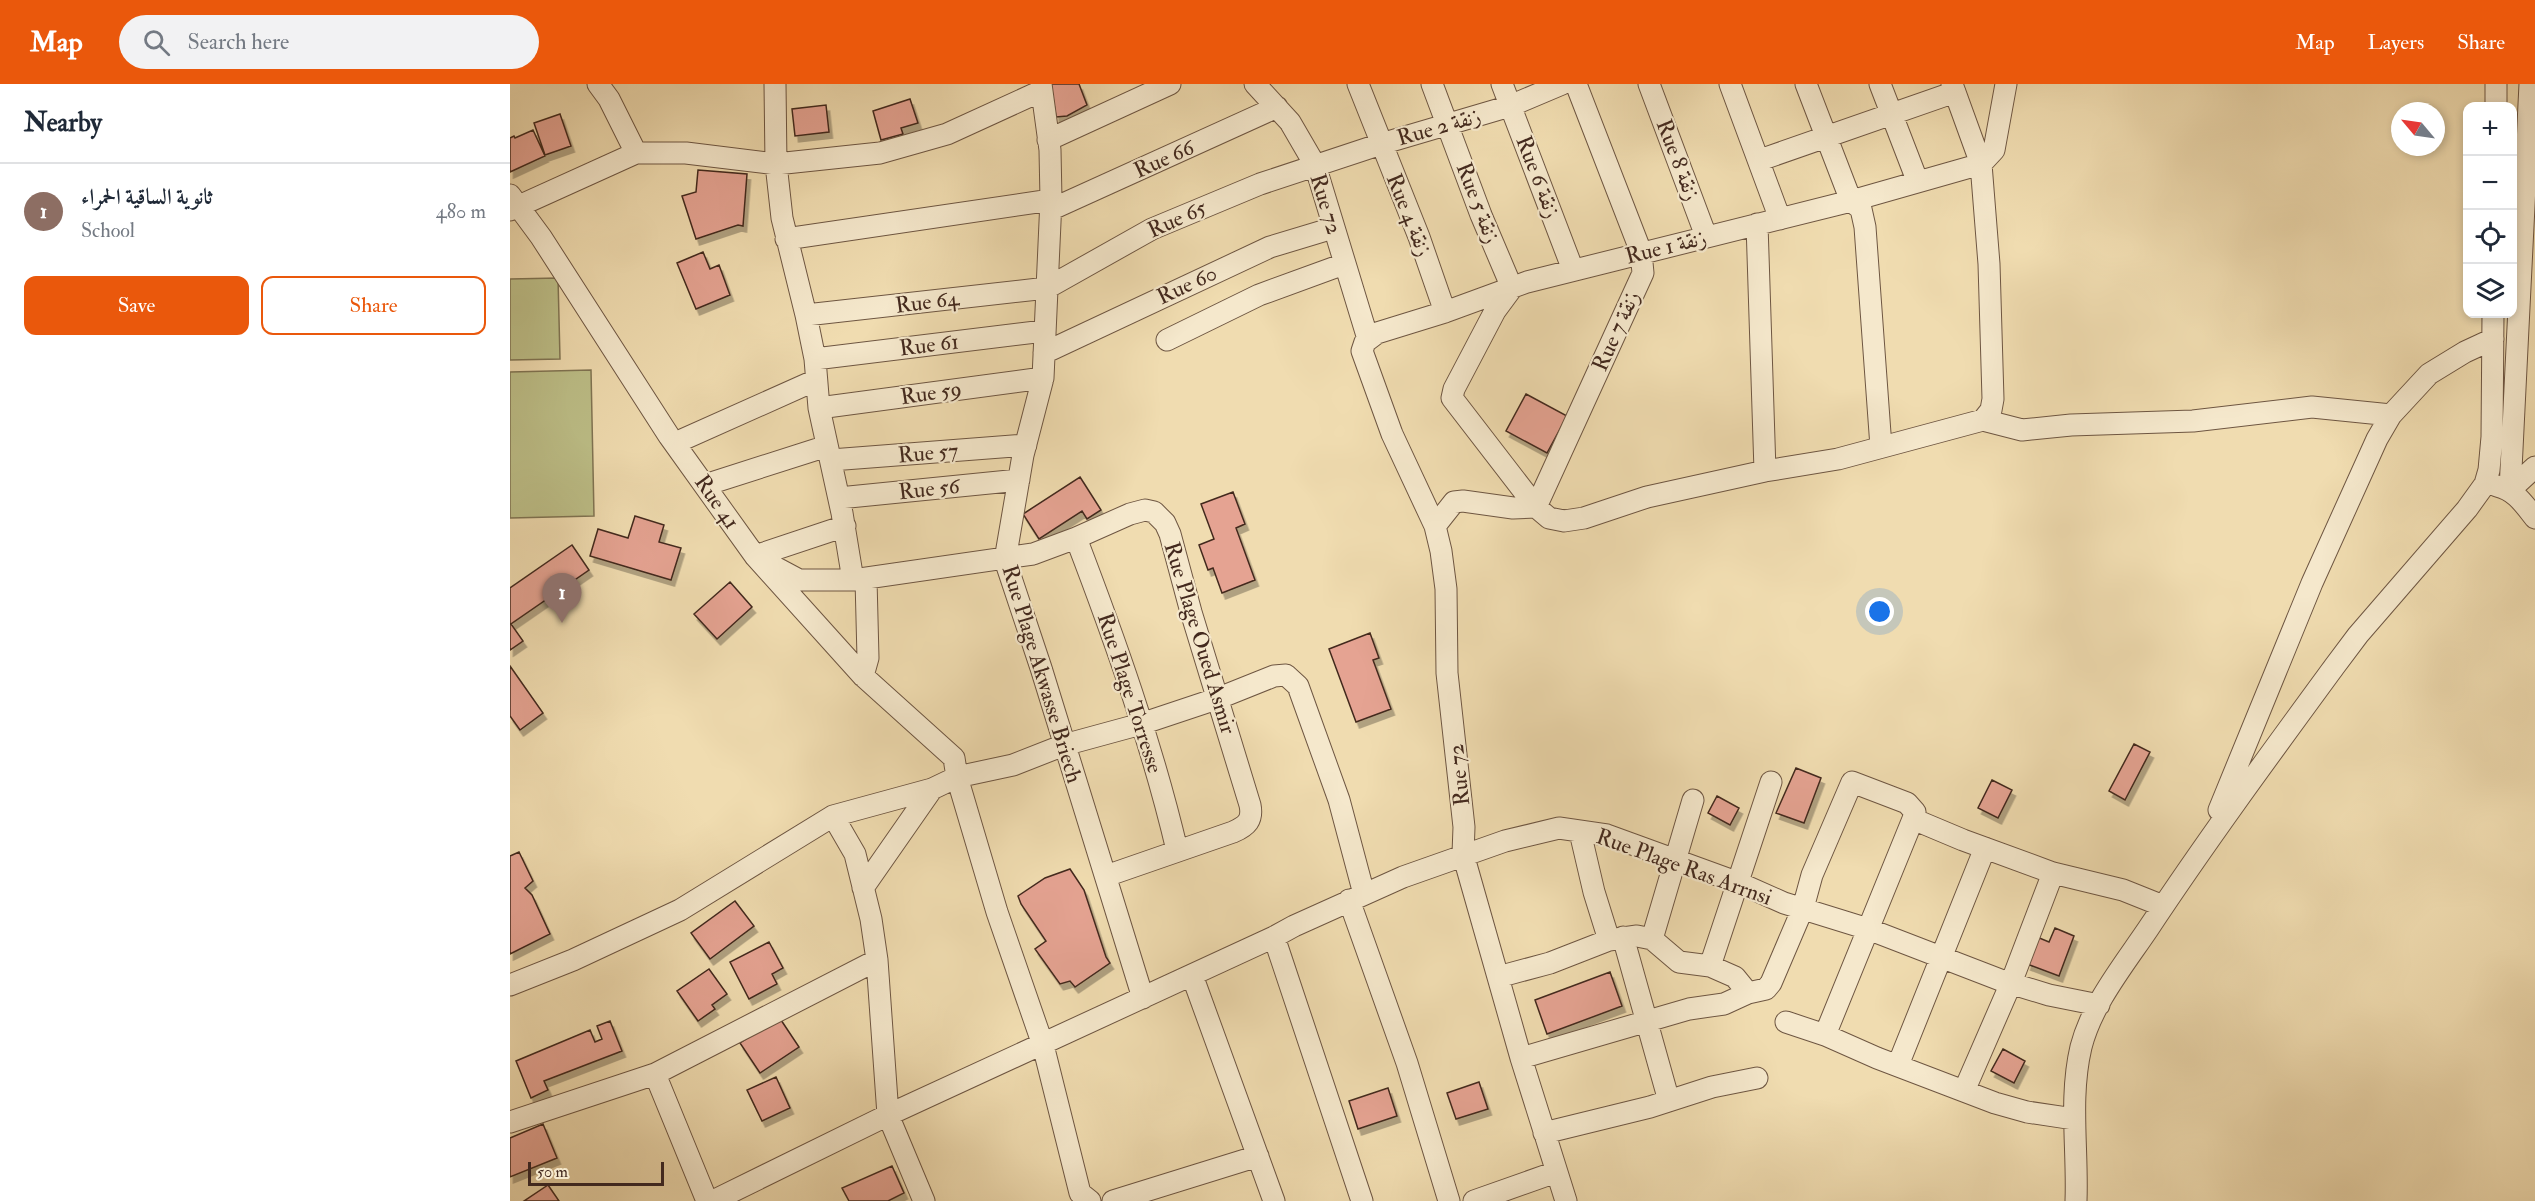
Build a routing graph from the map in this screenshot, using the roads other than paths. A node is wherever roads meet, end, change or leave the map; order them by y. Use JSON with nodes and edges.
{"nodes":[{"id":1,"x":598,"y":84,"type":"edge"},
{"id":2,"x":775,"y":84,"type":"edge"},
{"id":3,"x":1170,"y":84,"type":"edge"},
{"id":4,"x":1255,"y":84,"type":"edge"},
{"id":5,"x":1358,"y":84,"type":"edge"},
{"id":6,"x":1432,"y":84,"type":"edge"},
{"id":7,"x":1502,"y":84,"type":"edge"},
{"id":8,"x":1562,"y":84,"type":"edge"},
{"id":9,"x":1576,"y":84,"type":"edge"},
{"id":10,"x":1648,"y":84,"type":"edge"},
{"id":11,"x":1730,"y":84,"type":"edge"},
{"id":12,"x":1806,"y":84,"type":"edge"},
{"id":13,"x":1880,"y":84,"type":"edge"},
{"id":14,"x":2006,"y":84,"type":"edge"},
{"id":15,"x":2496,"y":84,"type":"edge"},
{"id":16,"x":2530,"y":84,"type":"edge"},
{"id":17,"x":1041,"y":87,"type":"edge"},
{"id":18,"x":1954,"y":88,"type":"edge"},
{"id":19,"x":2496,"y":102,"type":"edge"},
{"id":20,"x":1510,"y":106,"type":"junction"},
{"id":21,"x":1277,"y":107,"type":"junction"},
{"id":22,"x":1892,"y":114,"type":"junction"},
{"id":23,"x":1448,"y":125,"type":"junction"},
{"id":24,"x":1827,"y":137,"type":"junction"},
{"id":25,"x":1048,"y":140,"type":"junction"},
{"id":26,"x":1380,"y":144,"type":"junction"},
{"id":27,"x":636,"y":153,"type":"junction"},
{"id":28,"x":1760,"y":159,"type":"junction"},
{"id":29,"x":776,"y":164,"type":"junction"},
{"id":30,"x":1981,"y":164,"type":"junction"},
{"id":31,"x":1315,"y":165,"type":"junction"},
{"id":32,"x":1917,"y":180,"type":"junction"},
{"id":33,"x":1851,"y":201,"type":"junction"},
{"id":34,"x":513,"y":204,"type":"edge"},
{"id":35,"x":1050,"y":205,"type":"junction"},
{"id":36,"x":1780,"y":219,"type":"junction"},
{"id":37,"x":1757,"y":224,"type":"junction"},
{"id":38,"x":1333,"y":228,"type":"junction"},
{"id":39,"x":1706,"y":236,"type":"junction"},
{"id":40,"x":786,"y":238,"type":"junction"},
{"id":41,"x":1641,"y":252,"type":"junction"},
{"id":42,"x":1344,"y":264,"type":"junction"},
{"id":43,"x":1573,"y":270,"type":"junction"},
{"id":44,"x":1047,"y":288,"type":"junction"},
{"id":45,"x":1512,"y":288,"type":"junction"},
{"id":46,"x":1445,"y":312,"type":"junction"},
{"id":47,"x":806,"y":315,"type":"junction"},
{"id":48,"x":2493,"y":318,"type":"edge"},
{"id":49,"x":1044,"y":331,"type":"junction"},
{"id":50,"x":2493,"y":339,"type":"junction"},
{"id":51,"x":1167,"y":340,"type":"dead end"},
{"id":52,"x":1365,"y":345,"type":"junction"},
{"id":53,"x":1044,"y":352,"type":"junction"},
{"id":54,"x":815,"y":359,"type":"junction"},
{"id":55,"x":1043,"y":378,"type":"junction"},
{"id":56,"x":816,"y":380,"type":"junction"},
{"id":57,"x":819,"y":408,"type":"junction"},
{"id":58,"x":2391,"y":415,"type":"junction"},
{"id":59,"x":1983,"y":420,"type":"junction"},
{"id":60,"x":675,"y":443,"type":"junction"},
{"id":61,"x":1026,"y":445,"type":"junction"},
{"id":62,"x":1881,"y":447,"type":"junction"},
{"id":63,"x":829,"y":453,"type":"junction"},
{"id":64,"x":2535,"y":467,"type":"edge"},
{"id":65,"x":1765,"y":471,"type":"junction"},
{"id":66,"x":1019,"y":480,"type":"junction"},
{"id":67,"x":2485,"y":484,"type":"junction"},
{"id":68,"x":705,"y":485,"type":"junction"},
{"id":69,"x":2510,"y":490,"type":"junction"},
{"id":70,"x":839,"y":498,"type":"junction"},
{"id":71,"x":1536,"y":507,"type":"junction"},
{"id":72,"x":2535,"y":518,"type":"edge"},
{"id":73,"x":845,"y":526,"type":"junction"},
{"id":74,"x":1435,"y":526,"type":"junction"},
{"id":75,"x":1076,"y":538,"type":"junction"},
{"id":76,"x":755,"y":556,"type":"junction"},
{"id":77,"x":1005,"y":560,"type":"junction"},
{"id":78,"x":860,"y":579,"type":"junction"},
{"id":79,"x":863,"y":676,"type":"junction"},
{"id":80,"x":1219,"y":698,"type":"junction"},
{"id":81,"x":1141,"y":724,"type":"junction"},
{"id":82,"x":1064,"y":745,"type":"junction"},
{"id":83,"x":957,"y":777,"type":"junction"},
{"id":84,"x":1771,"y":782,"type":"dead end"},
{"id":85,"x":932,"y":789,"type":"junction"},
{"id":86,"x":1693,"y":800,"type":"dead end"},
{"id":87,"x":833,"y":816,"type":"junction"},
{"id":88,"x":1913,"y":819,"type":"junction"},
{"id":89,"x":1580,"y":832,"type":"junction"},
{"id":90,"x":1985,"y":848,"type":"junction"},
{"id":91,"x":2203,"y":849,"type":"junction"},
{"id":92,"x":1177,"y":850,"type":"junction"},
{"id":93,"x":1463,"y":854,"type":"junction"},
{"id":94,"x":1677,"y":860,"type":"junction"},
{"id":95,"x":2053,"y":873,"type":"junction"},
{"id":96,"x":1106,"y":876,"type":"junction"},
{"id":97,"x":1739,"y":883,"type":"junction"},
{"id":98,"x":863,"y":888,"type":"junction"},
{"id":99,"x":1357,"y":897,"type":"junction"},
{"id":100,"x":2163,"y":906,"type":"junction"},
{"id":101,"x":1803,"y":908,"type":"junction"},
{"id":102,"x":1868,"y":929,"type":"junction"},
{"id":103,"x":1274,"y":937,"type":"junction"},
{"id":104,"x":1616,"y":938,"type":"junction"},
{"id":105,"x":1652,"y":939,"type":"junction"},
{"id":106,"x":1942,"y":959,"type":"junction"},
{"id":107,"x":877,"y":960,"type":"junction"},
{"id":108,"x":1710,"y":966,"type":"junction"},
{"id":109,"x":1192,"y":975,"type":"junction"},
{"id":110,"x":1498,"y":976,"type":"junction"},
{"id":111,"x":2011,"y":983,"type":"junction"},
{"id":112,"x":510,"y":985,"type":"edge"},
{"id":113,"x":1748,"y":993,"type":"junction"},
{"id":114,"x":1143,"y":998,"type":"junction"},
{"id":115,"x":2099,"y":1005,"type":"junction"},
{"id":116,"x":1648,"y":1021,"type":"junction"},
{"id":117,"x":1786,"y":1022,"type":"dead end"},
{"id":118,"x":1825,"y":1035,"type":"junction"},
{"id":119,"x":1043,"y":1045,"type":"junction"},
{"id":120,"x":1521,"y":1058,"type":"junction"},
{"id":121,"x":1898,"y":1065,"type":"junction"},
{"id":122,"x":655,"y":1074,"type":"junction"},
{"id":123,"x":1757,"y":1078,"type":"dead end"},
{"id":124,"x":1964,"y":1091,"type":"junction"},
{"id":125,"x":1669,"y":1101,"type":"junction"},
{"id":126,"x":888,"y":1115,"type":"junction"},
{"id":127,"x":2074,"y":1119,"type":"junction"},
{"id":128,"x":510,"y":1122,"type":"edge"},
{"id":129,"x":1544,"y":1133,"type":"junction"},
{"id":130,"x":1258,"y":1156,"type":"junction"},
{"id":131,"x":1556,"y":1172,"type":"junction"},
{"id":132,"x":707,"y":1201,"type":"edge"},
{"id":133,"x":713,"y":1201,"type":"edge"},
{"id":134,"x":924,"y":1201,"type":"edge"},
{"id":135,"x":1090,"y":1201,"type":"edge"},
{"id":136,"x":1113,"y":1201,"type":"edge"},
{"id":137,"x":1274,"y":1201,"type":"edge"},
{"id":138,"x":1362,"y":1201,"type":"edge"},
{"id":139,"x":1449,"y":1201,"type":"edge"},
{"id":140,"x":1474,"y":1201,"type":"edge"},
{"id":141,"x":1566,"y":1201,"type":"edge"},
{"id":142,"x":2076,"y":1201,"type":"edge"}],
"edges":[{"from":1,"to":27,"type":"street"},
{"from":2,"to":29,"type":"street"},
{"from":3,"to":25,"type":"street"},
{"from":4,"to":21,"type":"street","name":"Rue 72"},
{"from":5,"to":26,"type":"street","name":"Rue 4 زنقة"},
{"from":6,"to":23,"type":"street","name":"Rue 5 زنقة"},
{"from":7,"to":20,"type":"street","name":"Rue 6 زنقة"},
{"from":8,"to":20,"type":"street","name":"Rue 2 زنقة"},
{"from":9,"to":41,"type":"street","name":"Rue 7 زنقة"},
{"from":10,"to":39,"type":"street","name":"Rue 8 زنقة"},
{"from":11,"to":28,"type":"street"},
{"from":12,"to":24,"type":"street"},
{"from":13,"to":22,"type":"street"},
{"from":14,"to":30,"type":"street"},
{"from":15,"to":19,"type":"street"},
{"from":16,"to":69,"type":"street"},
{"from":17,"to":25,"type":"street","name":"Rue Plage Akwasse Briech"},
{"from":17,"to":29,"type":"street"},
{"from":18,"to":22,"type":"street"},
{"from":18,"to":30,"type":"street"},
{"from":20,"to":23,"type":"street","name":"Rue 2 زنقة"},
{"from":20,"to":43,"type":"street","name":"Rue 6 زنقة"},
{"from":21,"to":31,"type":"street","name":"Rue 72"},
{"from":21,"to":35,"type":"street","name":"Rue 66"},
{"from":22,"to":24,"type":"street"},
{"from":22,"to":32,"type":"street"},
{"from":23,"to":26,"type":"street","name":"Rue 2 زنقة"},
{"from":23,"to":45,"type":"street","name":"Rue 5 زنقة"},
{"from":24,"to":28,"type":"street"},
{"from":24,"to":33,"type":"street"},
{"from":25,"to":35,"type":"street","name":"Rue Plage Akwasse Briech"},
{"from":26,"to":31,"type":"street","name":"Rue 2 زنقة"},
{"from":26,"to":46,"type":"street","name":"Rue 4 زنقة"},
{"from":27,"to":29,"type":"street"},
{"from":27,"to":34,"type":"street"},
{"from":28,"to":36,"type":"street"},
{"from":29,"to":40,"type":"street"},
{"from":30,"to":32,"type":"street","name":"Rue 1 زنقة"},
{"from":30,"to":59,"type":"street"},
{"from":31,"to":38,"type":"street","name":"Rue 72"},
{"from":31,"to":44,"type":"street","name":"Rue 65"},
{"from":32,"to":33,"type":"street","name":"Rue 1 زنقة"},
{"from":33,"to":36,"type":"street","name":"Rue 1 زنقة"},
{"from":33,"to":62,"type":"street"},
{"from":34,"to":60,"type":"street","name":"Rue 41"},
{"from":35,"to":40,"type":"street","name":"Rue 66"},
{"from":35,"to":44,"type":"street","name":"Rue Plage Akwasse Briech"},
{"from":36,"to":37,"type":"street","name":"Rue 1 زنقة"},
{"from":37,"to":39,"type":"street","name":"Rue 1 زنقة"},
{"from":37,"to":65,"type":"street"},
{"from":38,"to":42,"type":"street","name":"Rue 72"},
{"from":38,"to":53,"type":"street","name":"Rue 60"},
{"from":39,"to":41,"type":"street","name":"Rue 1 زنقة"},
{"from":40,"to":47,"type":"street"},
{"from":41,"to":43,"type":"street","name":"Rue 1 زنقة"},
{"from":41,"to":71,"type":"street","name":"Rue 7 زنقة"},
{"from":42,"to":51,"type":"street"},
{"from":42,"to":52,"type":"street","name":"Rue 72"},
{"from":43,"to":45,"type":"street","name":"Rue 1 زنقة"},
{"from":44,"to":47,"type":"street","name":"Rue 64"},
{"from":44,"to":49,"type":"street","name":"Rue Plage Akwasse Briech"},
{"from":45,"to":46,"type":"street","name":"Rue 1 زنقة"},
{"from":45,"to":71,"type":"street"},
{"from":46,"to":52,"type":"street","name":"Rue 1 زنقة"},
{"from":47,"to":54,"type":"street"},
{"from":48,"to":50,"type":"street"},
{"from":49,"to":53,"type":"street","name":"Rue Plage Akwasse Briech"},
{"from":49,"to":54,"type":"street","name":"Rue 61"},
{"from":50,"to":58,"type":"street"},
{"from":50,"to":67,"type":"street"},
{"from":52,"to":74,"type":"street","name":"Rue 72"},
{"from":53,"to":55,"type":"street","name":"Rue Plage Akwasse Briech"},
{"from":54,"to":56,"type":"street"},
{"from":55,"to":57,"type":"street","name":"Rue 59"},
{"from":55,"to":61,"type":"street","name":"Rue Plage Akwasse Briech"},
{"from":56,"to":57,"type":"street"},
{"from":56,"to":60,"type":"street"},
{"from":57,"to":63,"type":"street"},
{"from":58,"to":59,"type":"street"},
{"from":58,"to":91,"type":"street"},
{"from":59,"to":62,"type":"street"},
{"from":60,"to":68,"type":"street","name":"Rue 41"},
{"from":61,"to":63,"type":"street","name":"Rue 57"},
{"from":61,"to":66,"type":"street","name":"Rue Plage Akwasse Briech"},
{"from":62,"to":65,"type":"street"},
{"from":63,"to":68,"type":"street"},
{"from":63,"to":70,"type":"street"},
{"from":64,"to":69,"type":"street"},
{"from":65,"to":71,"type":"street"},
{"from":66,"to":70,"type":"street","name":"Rue 56"},
{"from":66,"to":77,"type":"street","name":"Rue Plage Akwasse Briech"},
{"from":67,"to":69,"type":"street"},
{"from":67,"to":91,"type":"street"},
{"from":68,"to":76,"type":"street","name":"Rue 41"},
{"from":69,"to":72,"type":"street"},
{"from":70,"to":73,"type":"street"},
{"from":71,"to":74,"type":"street"},
{"from":73,"to":76,"type":"street"},
{"from":73,"to":78,"type":"street"},
{"from":74,"to":93,"type":"street","name":"Rue 72"},
{"from":75,"to":77,"type":"street"},
{"from":75,"to":80,"type":"street","name":"Rue Plage Oued Asmir"},
{"from":75,"to":81,"type":"street","name":"Rue Plage Torresse"},
{"from":76,"to":78,"type":"street"},
{"from":76,"to":79,"type":"street","name":"Rue 41"},
{"from":77,"to":78,"type":"street"},
{"from":77,"to":82,"type":"street","name":"Rue Plage Akwasse Briech"},
{"from":78,"to":79,"type":"street"},
{"from":79,"to":83,"type":"street","name":"Rue 41"},
{"from":80,"to":81,"type":"street"},
{"from":80,"to":92,"type":"street","name":"Rue Plage Oued Asmir"},
{"from":80,"to":99,"type":"street"},
{"from":81,"to":82,"type":"street"},
{"from":81,"to":92,"type":"street","name":"Rue Plage Torresse"},
{"from":82,"to":83,"type":"street"},
{"from":82,"to":96,"type":"street","name":"Rue Plage Akwasse Briech"},
{"from":83,"to":85,"type":"street"},
{"from":83,"to":119,"type":"street","name":"Rue 41"},
{"from":84,"to":97,"type":"street"},
{"from":85,"to":87,"type":"street"},
{"from":85,"to":98,"type":"street"},
{"from":86,"to":94,"type":"street"},
{"from":87,"to":98,"type":"street"},
{"from":87,"to":112,"type":"street"},
{"from":88,"to":90,"type":"street"},
{"from":88,"to":101,"type":"street"},
{"from":88,"to":102,"type":"street"},
{"from":89,"to":93,"type":"street","name":"Rue Plage Ras Arrnsi"},
{"from":89,"to":94,"type":"street","name":"Rue Plage Ras Arrnsi"},
{"from":89,"to":104,"type":"street"},
{"from":90,"to":95,"type":"street"},
{"from":90,"to":106,"type":"street"},
{"from":91,"to":100,"type":"street"},
{"from":92,"to":96,"type":"street","name":"Rue Plage Oued Asmir"},
{"from":93,"to":99,"type":"street","name":"Rue Plage Ras Arrnsi"},
{"from":93,"to":110,"type":"street","name":"Rue 72"},
{"from":94,"to":97,"type":"street","name":"Rue Plage Ras Arrnsi"},
{"from":94,"to":105,"type":"street"},
{"from":95,"to":100,"type":"street"},
{"from":95,"to":111,"type":"street"},
{"from":96,"to":114,"type":"street","name":"Rue Plage Akwasse Briech"},
{"from":97,"to":101,"type":"street","name":"Rue Plage Ras Arrnsi"},
{"from":97,"to":108,"type":"street"},
{"from":98,"to":107,"type":"street"},
{"from":99,"to":103,"type":"street","name":"Rue Plage Ras Arrnsi"},
{"from":99,"to":139,"type":"street"},
{"from":100,"to":115,"type":"street"},
{"from":101,"to":102,"type":"street","name":"Rue Plage Ras Arrnsi"},
{"from":101,"to":113,"type":"street"},
{"from":102,"to":106,"type":"street","name":"Rue Plage Ras Arrnsi"},
{"from":102,"to":118,"type":"street"},
{"from":103,"to":109,"type":"street","name":"Rue Plage Ras Arrnsi"},
{"from":103,"to":138,"type":"street"},
{"from":104,"to":105,"type":"street"},
{"from":104,"to":110,"type":"street"},
{"from":104,"to":116,"type":"street"},
{"from":105,"to":108,"type":"street"},
{"from":106,"to":111,"type":"street","name":"Rue Plage Ras Arrnsi"},
{"from":106,"to":121,"type":"street"},
{"from":107,"to":122,"type":"street"},
{"from":107,"to":126,"type":"street"},
{"from":108,"to":113,"type":"street"},
{"from":109,"to":114,"type":"street","name":"Rue Plage Ras Arrnsi"},
{"from":109,"to":130,"type":"street"},
{"from":110,"to":120,"type":"street","name":"Rue 72"},
{"from":111,"to":115,"type":"street","name":"Rue Plage Ras Arrnsi"},
{"from":111,"to":124,"type":"street"},
{"from":113,"to":116,"type":"street"},
{"from":114,"to":119,"type":"street","name":"Rue Plage Ras Arrnsi"},
{"from":115,"to":127,"type":"street"},
{"from":116,"to":120,"type":"street"},
{"from":116,"to":125,"type":"street"},
{"from":117,"to":118,"type":"street"},
{"from":118,"to":121,"type":"street"},
{"from":119,"to":126,"type":"street","name":"Rue Plage Ras Arrnsi"},
{"from":119,"to":135,"type":"street","name":"Rue 41"},
{"from":120,"to":129,"type":"street","name":"Rue 72"},
{"from":121,"to":124,"type":"street"},
{"from":122,"to":128,"type":"street"},
{"from":122,"to":132,"type":"street"},
{"from":123,"to":125,"type":"street"},
{"from":124,"to":127,"type":"street"},
{"from":125,"to":129,"type":"street"},
{"from":126,"to":133,"type":"street","name":"Rue Plage Ras Arrnsi"},
{"from":126,"to":134,"type":"street"},
{"from":127,"to":142,"type":"street"},
{"from":129,"to":131,"type":"street","name":"Rue 72"},
{"from":130,"to":136,"type":"street"},
{"from":130,"to":137,"type":"street"},
{"from":131,"to":140,"type":"street"},
{"from":131,"to":141,"type":"street","name":"Rue 72"}]}
